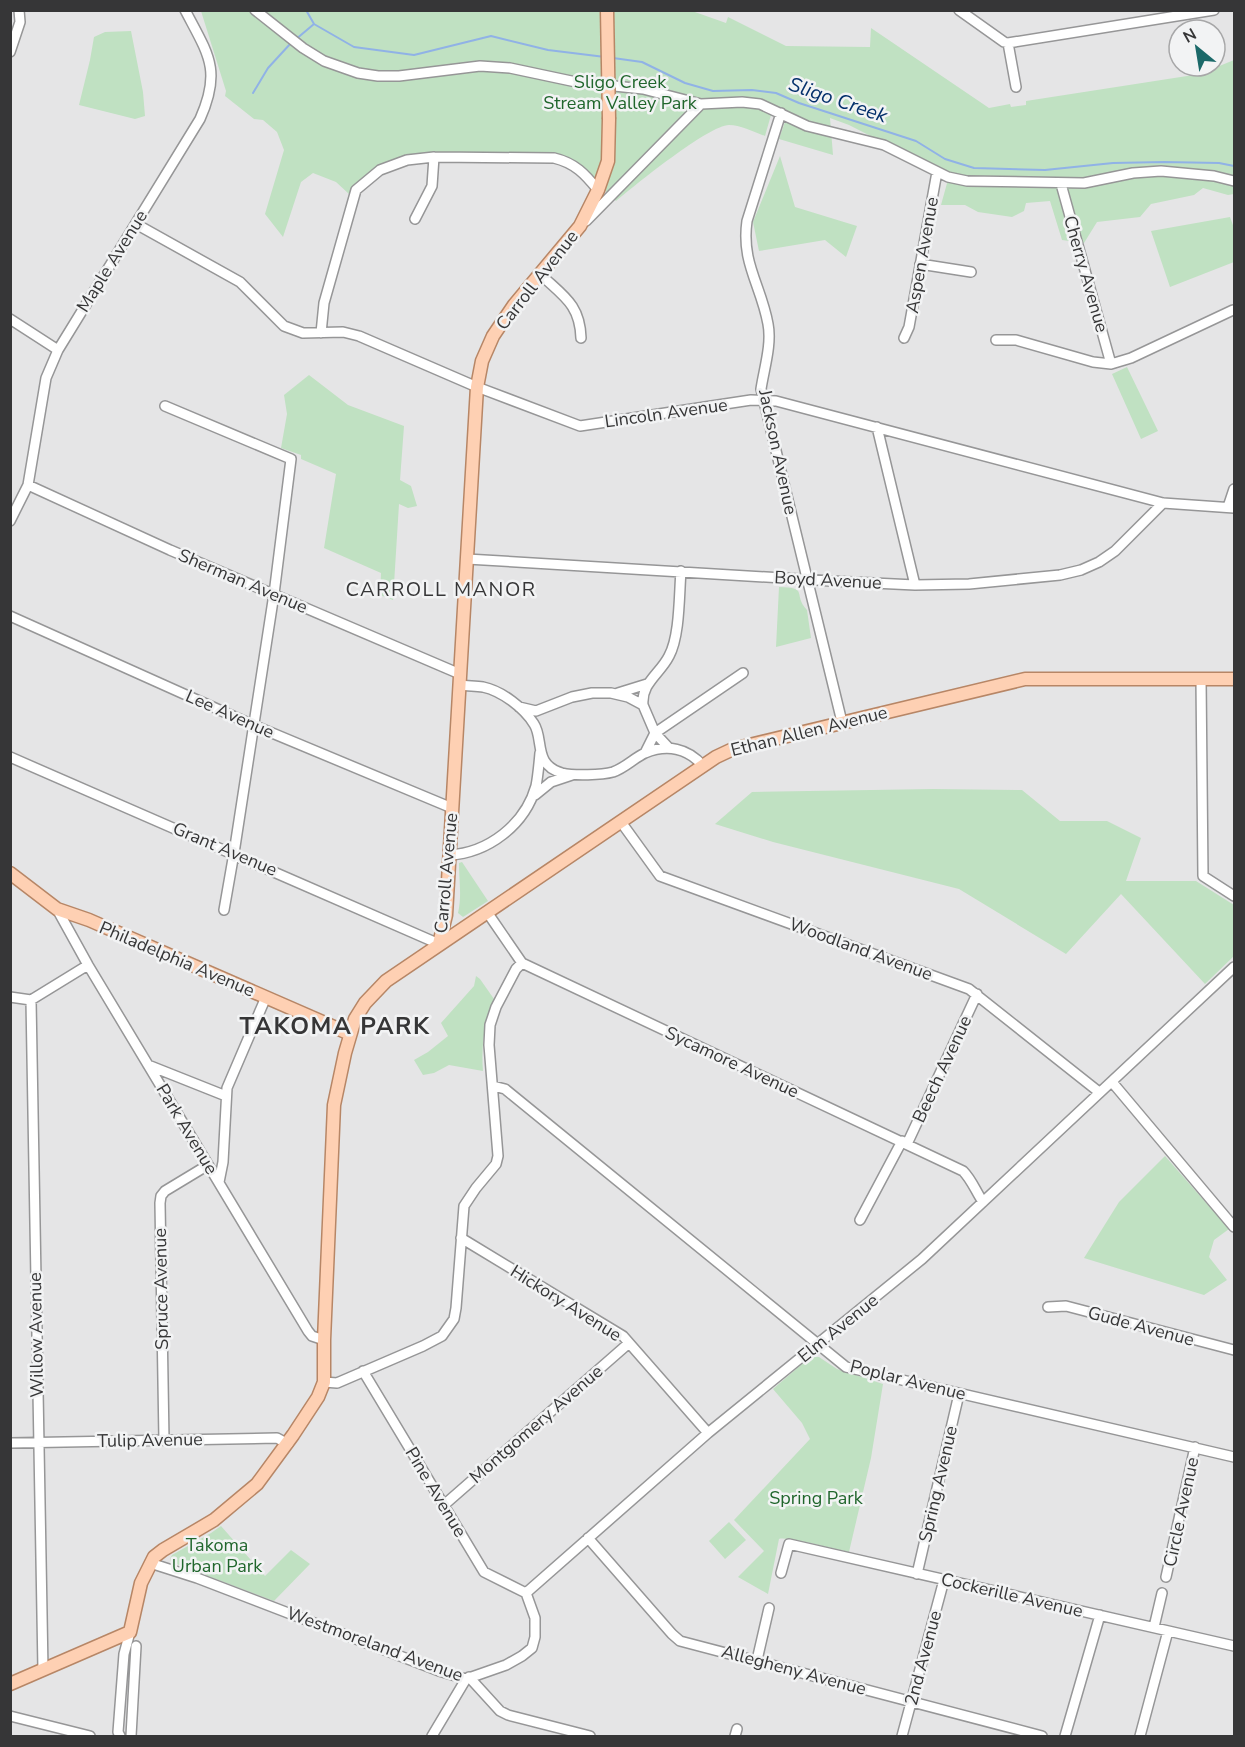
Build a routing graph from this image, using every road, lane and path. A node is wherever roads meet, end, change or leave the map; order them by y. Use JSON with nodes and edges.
{"nodes":[{"id":1,"x":19,"y":10,"type":"edge"},
{"id":2,"x":185,"y":10,"type":"edge"},
{"id":3,"x":255,"y":10,"type":"edge"},
{"id":4,"x":607,"y":10,"type":"edge"},
{"id":5,"x":959,"y":10,"type":"edge"},
{"id":6,"x":1214,"y":10,"type":"edge"},
{"id":7,"x":1008,"y":43,"type":"junction"},
{"id":8,"x":10,"y":52,"type":"edge"},
{"id":9,"x":1016,"y":87,"type":"dead end"},
{"id":10,"x":701,"y":104,"type":"junction"},
{"id":11,"x":781,"y":113,"type":"junction"},
{"id":12,"x":434,"y":157,"type":"junction"},
{"id":13,"x":937,"y":172,"type":"junction"},
{"id":14,"x":1234,"y":181,"type":"edge"},
{"id":15,"x":1061,"y":184,"type":"junction"},
{"id":16,"x":598,"y":190,"type":"junction"},
{"id":17,"x":415,"y":219,"type":"dead end"},
{"id":18,"x":136,"y":224,"type":"junction"},
{"id":19,"x":580,"y":226,"type":"junction"},
{"id":20,"x":920,"y":264,"type":"junction"},
{"id":21,"x":971,"y":272,"type":"dead end"},
{"id":22,"x":540,"y":274,"type":"junction"},
{"id":23,"x":1233,"y":310,"type":"dead end"},
{"id":24,"x":10,"y":320,"type":"edge"},
{"id":25,"x":321,"y":333,"type":"junction"},
{"id":26,"x":581,"y":338,"type":"dead end"},
{"id":27,"x":904,"y":338,"type":"dead end"},
{"id":28,"x":996,"y":340,"type":"dead end"},
{"id":29,"x":58,"y":350,"type":"junction"},
{"id":30,"x":1111,"y":364,"type":"junction"},
{"id":31,"x":477,"y":387,"type":"junction"},
{"id":32,"x":763,"y":401,"type":"junction"},
{"id":33,"x":165,"y":406,"type":"dead end"},
{"id":34,"x":877,"y":427,"type":"junction"},
{"id":35,"x":28,"y":485,"type":"junction"},
{"id":36,"x":1234,"y":489,"type":"edge"},
{"id":37,"x":1163,"y":503,"type":"junction"},
{"id":38,"x":1231,"y":508,"type":"edge"},
{"id":39,"x":10,"y":521,"type":"edge"},
{"id":40,"x":467,"y":558,"type":"junction"},
{"id":41,"x":681,"y":571,"type":"junction"},
{"id":42,"x":807,"y":579,"type":"junction"},
{"id":43,"x":915,"y":585,"type":"junction"},
{"id":44,"x":274,"y":594,"type":"junction"},
{"id":45,"x":10,"y":616,"type":"edge"},
{"id":46,"x":743,"y":673,"type":"dead end"},
{"id":47,"x":1201,"y":679,"type":"junction"},
{"id":48,"x":1234,"y":679,"type":"edge"},
{"id":49,"x":460,"y":680,"type":"junction"},
{"id":50,"x":647,"y":684,"type":"junction"},
{"id":51,"x":611,"y":693,"type":"junction"},
{"id":52,"x":643,"y":705,"type":"junction"},
{"id":53,"x":552,"y":706,"type":"junction"},
{"id":54,"x":519,"y":707,"type":"junction"},
{"id":55,"x":842,"y":722,"type":"junction"},
{"id":56,"x":253,"y":724,"type":"junction"},
{"id":57,"x":536,"y":726,"type":"junction"},
{"id":58,"x":654,"y":730,"type":"junction"},
{"id":59,"x":668,"y":747,"type":"junction"},
{"id":60,"x":540,"y":753,"type":"junction"},
{"id":61,"x":645,"y":753,"type":"junction"},
{"id":62,"x":10,"y":757,"type":"edge"},
{"id":63,"x":703,"y":766,"type":"junction"},
{"id":64,"x":574,"y":775,"type":"junction"},
{"id":65,"x":531,"y":799,"type":"junction"},
{"id":66,"x":452,"y":808,"type":"junction"},
{"id":67,"x":621,"y":822,"type":"junction"},
{"id":68,"x":234,"y":853,"type":"junction"},
{"id":69,"x":449,"y":855,"type":"junction"},
{"id":70,"x":10,"y":873,"type":"edge"},
{"id":71,"x":1234,"y":896,"type":"edge"},
{"id":72,"x":57,"y":909,"type":"junction"},
{"id":73,"x":224,"y":910,"type":"dead end"},
{"id":74,"x":487,"y":912,"type":"junction"},
{"id":75,"x":439,"y":944,"type":"junction"},
{"id":76,"x":522,"y":963,"type":"junction"},
{"id":77,"x":88,"y":965,"type":"junction"},
{"id":78,"x":1234,"y":967,"type":"edge"},
{"id":79,"x":977,"y":994,"type":"junction"},
{"id":80,"x":10,"y":997,"type":"edge"},
{"id":81,"x":266,"y":997,"type":"junction"},
{"id":82,"x":31,"y":1000,"type":"junction"},
{"id":83,"x":350,"y":1034,"type":"junction"},
{"id":84,"x":148,"y":1065,"type":"junction"},
{"id":85,"x":1112,"y":1082,"type":"junction"},
{"id":86,"x":493,"y":1086,"type":"junction"},
{"id":87,"x":1099,"y":1092,"type":"junction"},
{"id":88,"x":226,"y":1096,"type":"junction"},
{"id":89,"x":904,"y":1143,"type":"junction"},
{"id":90,"x":208,"y":1165,"type":"junction"},
{"id":91,"x":219,"y":1182,"type":"junction"},
{"id":92,"x":983,"y":1202,"type":"junction"},
{"id":93,"x":860,"y":1221,"type":"dead end"},
{"id":94,"x":1234,"y":1227,"type":"edge"},
{"id":95,"x":461,"y":1238,"type":"junction"},
{"id":96,"x":1048,"y":1307,"type":"dead end"},
{"id":97,"x":324,"y":1340,"type":"junction"},
{"id":98,"x":629,"y":1343,"type":"junction"},
{"id":99,"x":818,"y":1344,"type":"junction"},
{"id":100,"x":1234,"y":1350,"type":"edge"},
{"id":101,"x":363,"y":1371,"type":"junction"},
{"id":102,"x":324,"y":1382,"type":"junction"},
{"id":103,"x":959,"y":1394,"type":"junction"},
{"id":104,"x":708,"y":1433,"type":"junction"},
{"id":105,"x":164,"y":1440,"type":"junction"},
{"id":106,"x":38,"y":1442,"type":"junction"},
{"id":107,"x":10,"y":1443,"type":"edge"},
{"id":108,"x":288,"y":1444,"type":"junction"},
{"id":109,"x":1195,"y":1447,"type":"junction"},
{"id":110,"x":1234,"y":1456,"type":"edge"},
{"id":111,"x":444,"y":1505,"type":"junction"},
{"id":112,"x":588,"y":1538,"type":"junction"},
{"id":113,"x":150,"y":1563,"type":"junction"},
{"id":114,"x":781,"y":1573,"type":"dead end"},
{"id":115,"x":917,"y":1574,"type":"junction"},
{"id":116,"x":1166,"y":1577,"type":"dead end"},
{"id":117,"x":944,"y":1580,"type":"junction"},
{"id":118,"x":526,"y":1593,"type":"junction"},
{"id":119,"x":1162,"y":1593,"type":"dead end"},
{"id":120,"x":769,"y":1608,"type":"dead end"},
{"id":121,"x":1100,"y":1615,"type":"junction"},
{"id":122,"x":1154,"y":1627,"type":"junction"},
{"id":123,"x":1168,"y":1631,"type":"junction"},
{"id":124,"x":130,"y":1632,"type":"junction"},
{"id":125,"x":136,"y":1646,"type":"dead end"},
{"id":126,"x":1234,"y":1646,"type":"edge"},
{"id":127,"x":757,"y":1660,"type":"junction"},
{"id":128,"x":43,"y":1670,"type":"junction"},
{"id":129,"x":467,"y":1678,"type":"junction"},
{"id":130,"x":10,"y":1684,"type":"edge"},
{"id":131,"x":911,"y":1701,"type":"junction"},
{"id":132,"x":10,"y":1716,"type":"edge"},
{"id":133,"x":90,"y":1737,"type":"edge"},
{"id":134,"x":120,"y":1737,"type":"edge"},
{"id":135,"x":131,"y":1737,"type":"edge"},
{"id":136,"x":432,"y":1737,"type":"edge"},
{"id":137,"x":590,"y":1737,"type":"edge"},
{"id":138,"x":902,"y":1737,"type":"edge"},
{"id":139,"x":1042,"y":1737,"type":"edge"},
{"id":140,"x":1065,"y":1737,"type":"edge"},
{"id":141,"x":1140,"y":1737,"type":"edge"}],
"edges":[{"from":1,"to":8,"type":"street"},
{"from":2,"to":18,"type":"street","name":"Maple Avenue"},
{"from":3,"to":10,"type":"street"},
{"from":4,"to":16,"type":"main road","name":"Carroll Avenue","bridge":true},
{"from":5,"to":7,"type":"street"},
{"from":6,"to":7,"type":"street"},
{"from":7,"to":9,"type":"street"},
{"from":10,"to":11,"type":"street"},
{"from":10,"to":19,"type":"street"},
{"from":11,"to":13,"type":"street"},
{"from":11,"to":32,"type":"street","name":"Jackson Avenue"},
{"from":12,"to":16,"type":"street"},
{"from":12,"to":17,"type":"street"},
{"from":12,"to":25,"type":"street"},
{"from":13,"to":15,"type":"street"},
{"from":13,"to":20,"type":"street","name":"Aspen Avenue"},
{"from":14,"to":15,"type":"street"},
{"from":15,"to":30,"type":"street","name":"Cherry Avenue"},
{"from":16,"to":19,"type":"main road","name":"Carroll Avenue"},
{"from":18,"to":25,"type":"street","name":"Lincoln Avenue"},
{"from":18,"to":29,"type":"street","name":"Maple Avenue"},
{"from":19,"to":22,"type":"main road","name":"Carroll Avenue"},
{"from":20,"to":21,"type":"street"},
{"from":20,"to":27,"type":"street","name":"Aspen Avenue"},
{"from":22,"to":26,"type":"street"},
{"from":22,"to":31,"type":"main road","name":"Carroll Avenue"},
{"from":23,"to":30,"type":"street"},
{"from":24,"to":29,"type":"street"},
{"from":25,"to":31,"type":"street","name":"Lincoln Avenue"},
{"from":28,"to":30,"type":"street"},
{"from":29,"to":35,"type":"street","name":"Maple Avenue"},
{"from":31,"to":32,"type":"street","name":"Lincoln Avenue"},
{"from":31,"to":40,"type":"main road","name":"Carroll Avenue"},
{"from":32,"to":34,"type":"street","name":"Lincoln Avenue"},
{"from":32,"to":42,"type":"street","name":"Jackson Avenue"},
{"from":33,"to":44,"type":"street"},
{"from":34,"to":37,"type":"street","name":"Lincoln Avenue"},
{"from":34,"to":43,"type":"street"},
{"from":35,"to":39,"type":"street","name":"Maple Avenue"},
{"from":35,"to":44,"type":"street","name":"Sherman Avenue"},
{"from":36,"to":38,"type":"street"},
{"from":37,"to":38,"type":"street","name":"Lincoln Avenue"},
{"from":37,"to":43,"type":"street","name":"Boyd Avenue"},
{"from":40,"to":41,"type":"street","name":"Boyd Avenue"},
{"from":40,"to":49,"type":"main road","name":"Carroll Avenue"},
{"from":41,"to":42,"type":"street","name":"Boyd Avenue"},
{"from":41,"to":50,"type":"street"},
{"from":42,"to":43,"type":"street","name":"Boyd Avenue"},
{"from":42,"to":55,"type":"street","name":"Jackson Avenue"},
{"from":44,"to":49,"type":"street","name":"Sherman Avenue"},
{"from":44,"to":56,"type":"street"},
{"from":45,"to":56,"type":"street","name":"Lee Avenue"},
{"from":46,"to":58,"type":"street"},
{"from":47,"to":48,"type":"main road","name":"Ethan Allen Avenue"},
{"from":47,"to":55,"type":"main road","name":"Ethan Allen Avenue"},
{"from":47,"to":71,"type":"street"},
{"from":49,"to":54,"type":"street","name":"Sherman Avenue"},
{"from":49,"to":66,"type":"main road","name":"Carroll Avenue"},
{"from":50,"to":51,"type":"street"},
{"from":50,"to":52,"type":"street"},
{"from":51,"to":52,"type":"street"},
{"from":51,"to":53,"type":"street"},
{"from":52,"to":58,"type":"street"},
{"from":53,"to":54,"type":"street"},
{"from":53,"to":57,"type":"street"},
{"from":54,"to":57,"type":"street"},
{"from":55,"to":63,"type":"main road","name":"Ethan Allen Avenue"},
{"from":56,"to":66,"type":"street","name":"Lee Avenue"},
{"from":56,"to":68,"type":"street"},
{"from":57,"to":60,"type":"street"},
{"from":58,"to":59,"type":"street"},
{"from":58,"to":61,"type":"street"},
{"from":59,"to":61,"type":"street"},
{"from":59,"to":63,"type":"street"},
{"from":60,"to":64,"type":"street"},
{"from":60,"to":65,"type":"street"},
{"from":61,"to":64,"type":"street"},
{"from":62,"to":68,"type":"street","name":"Grant Avenue"},
{"from":63,"to":67,"type":"main road","name":"Ethan Allen Avenue"},
{"from":64,"to":65,"type":"street"},
{"from":65,"to":69,"type":"street"},
{"from":66,"to":69,"type":"main road","name":"Carroll Avenue"},
{"from":67,"to":74,"type":"main road","name":"Ethan Allen Avenue"},
{"from":67,"to":79,"type":"street","name":"Woodland Avenue"},
{"from":68,"to":73,"type":"street"},
{"from":68,"to":75,"type":"street","name":"Grant Avenue"},
{"from":69,"to":75,"type":"main road","name":"Carroll Avenue"},
{"from":70,"to":72,"type":"main road","name":"Philadelphia Avenue"},
{"from":72,"to":77,"type":"street","name":"Park Avenue"},
{"from":72,"to":81,"type":"main road","name":"Philadelphia Avenue"},
{"from":74,"to":75,"type":"main road","name":"Ethan Allen Avenue"},
{"from":74,"to":76,"type":"street"},
{"from":75,"to":83,"type":"main road","name":"Carroll Avenue"},
{"from":76,"to":86,"type":"street"},
{"from":76,"to":89,"type":"street","name":"Sycamore Avenue"},
{"from":77,"to":82,"type":"street"},
{"from":77,"to":84,"type":"street","name":"Park Avenue"},
{"from":78,"to":85,"type":"street","name":"Elm Avenue"},
{"from":79,"to":87,"type":"street","name":"Woodland Avenue"},
{"from":79,"to":89,"type":"street","name":"Beech Avenue"},
{"from":80,"to":82,"type":"street"},
{"from":81,"to":83,"type":"main road","name":"Philadelphia Avenue"},
{"from":81,"to":88,"type":"street"},
{"from":82,"to":106,"type":"street","name":"Willow Avenue"},
{"from":83,"to":97,"type":"main road","name":"Carroll Avenue"},
{"from":84,"to":88,"type":"street"},
{"from":84,"to":90,"type":"street","name":"Park Avenue"},
{"from":85,"to":87,"type":"street","name":"Elm Avenue"},
{"from":85,"to":94,"type":"street"},
{"from":86,"to":95,"type":"street"},
{"from":86,"to":99,"type":"street","name":"Poplar Avenue"},
{"from":87,"to":92,"type":"street","name":"Elm Avenue"},
{"from":88,"to":91,"type":"street"},
{"from":89,"to":92,"type":"street","name":"Sycamore Avenue"},
{"from":89,"to":93,"type":"street","name":"Beech Avenue"},
{"from":90,"to":91,"type":"street","name":"Park Avenue"},
{"from":90,"to":105,"type":"street","name":"Spruce Avenue"},
{"from":91,"to":97,"type":"street","name":"Park Avenue"},
{"from":92,"to":99,"type":"street","name":"Elm Avenue"},
{"from":95,"to":98,"type":"street","name":"Hickory Avenue"},
{"from":95,"to":101,"type":"street"},
{"from":96,"to":100,"type":"street","name":"Gude Avenue"},
{"from":97,"to":102,"type":"main road","name":"Carroll Avenue"},
{"from":98,"to":104,"type":"street","name":"Hickory Avenue"},
{"from":98,"to":111,"type":"street","name":"Montgomery Avenue"},
{"from":99,"to":103,"type":"street","name":"Poplar Avenue"},
{"from":99,"to":104,"type":"street","name":"Elm Avenue"},
{"from":101,"to":102,"type":"street"},
{"from":101,"to":111,"type":"street","name":"Pine Avenue"},
{"from":102,"to":108,"type":"main road","name":"Carroll Avenue"},
{"from":103,"to":109,"type":"street","name":"Poplar Avenue"},
{"from":103,"to":115,"type":"street","name":"Spring Avenue"},
{"from":104,"to":112,"type":"street","name":"Elm Avenue"},
{"from":105,"to":106,"type":"street","name":"Tulip Avenue"},
{"from":105,"to":108,"type":"street","name":"Tulip Avenue"},
{"from":106,"to":107,"type":"street","name":"Tulip Avenue"},
{"from":106,"to":128,"type":"street","name":"Willow Avenue"},
{"from":108,"to":113,"type":"main road","name":"Carroll Avenue"},
{"from":109,"to":110,"type":"street","name":"Poplar Avenue"},
{"from":109,"to":116,"type":"street","name":"Circle Avenue"},
{"from":111,"to":118,"type":"street","name":"Pine Avenue"},
{"from":112,"to":118,"type":"street","name":"Elm Avenue"},
{"from":112,"to":127,"type":"street","name":"Allegheny Avenue"},
{"from":113,"to":124,"type":"main road","name":"Carroll Avenue"},
{"from":113,"to":129,"type":"street","name":"Westmoreland Avenue"},
{"from":114,"to":115,"type":"street","name":"Cockerille Avenue"},
{"from":115,"to":117,"type":"street","name":"Cockerille Avenue"},
{"from":117,"to":121,"type":"street","name":"Cockerille Avenue"},
{"from":117,"to":131,"type":"street","name":"2nd Avenue"},
{"from":118,"to":129,"type":"street"},
{"from":119,"to":122,"type":"street"},
{"from":120,"to":127,"type":"street"},
{"from":121,"to":122,"type":"street","name":"Cockerille Avenue"},
{"from":121,"to":140,"type":"street"},
{"from":122,"to":123,"type":"street","name":"Cockerille Avenue"},
{"from":123,"to":126,"type":"street","name":"Cockerille Avenue"},
{"from":123,"to":141,"type":"street"},
{"from":124,"to":128,"type":"main road"},
{"from":124,"to":134,"type":"street"},
{"from":125,"to":135,"type":"street"},
{"from":127,"to":131,"type":"street","name":"Allegheny Avenue"},
{"from":128,"to":130,"type":"main road"},
{"from":129,"to":136,"type":"street"},
{"from":129,"to":137,"type":"street","name":"Westmoreland Avenue"},
{"from":131,"to":138,"type":"street","name":"2nd Avenue"},
{"from":131,"to":139,"type":"street","name":"Allegheny Avenue"},
{"from":132,"to":133,"type":"street"}]}
